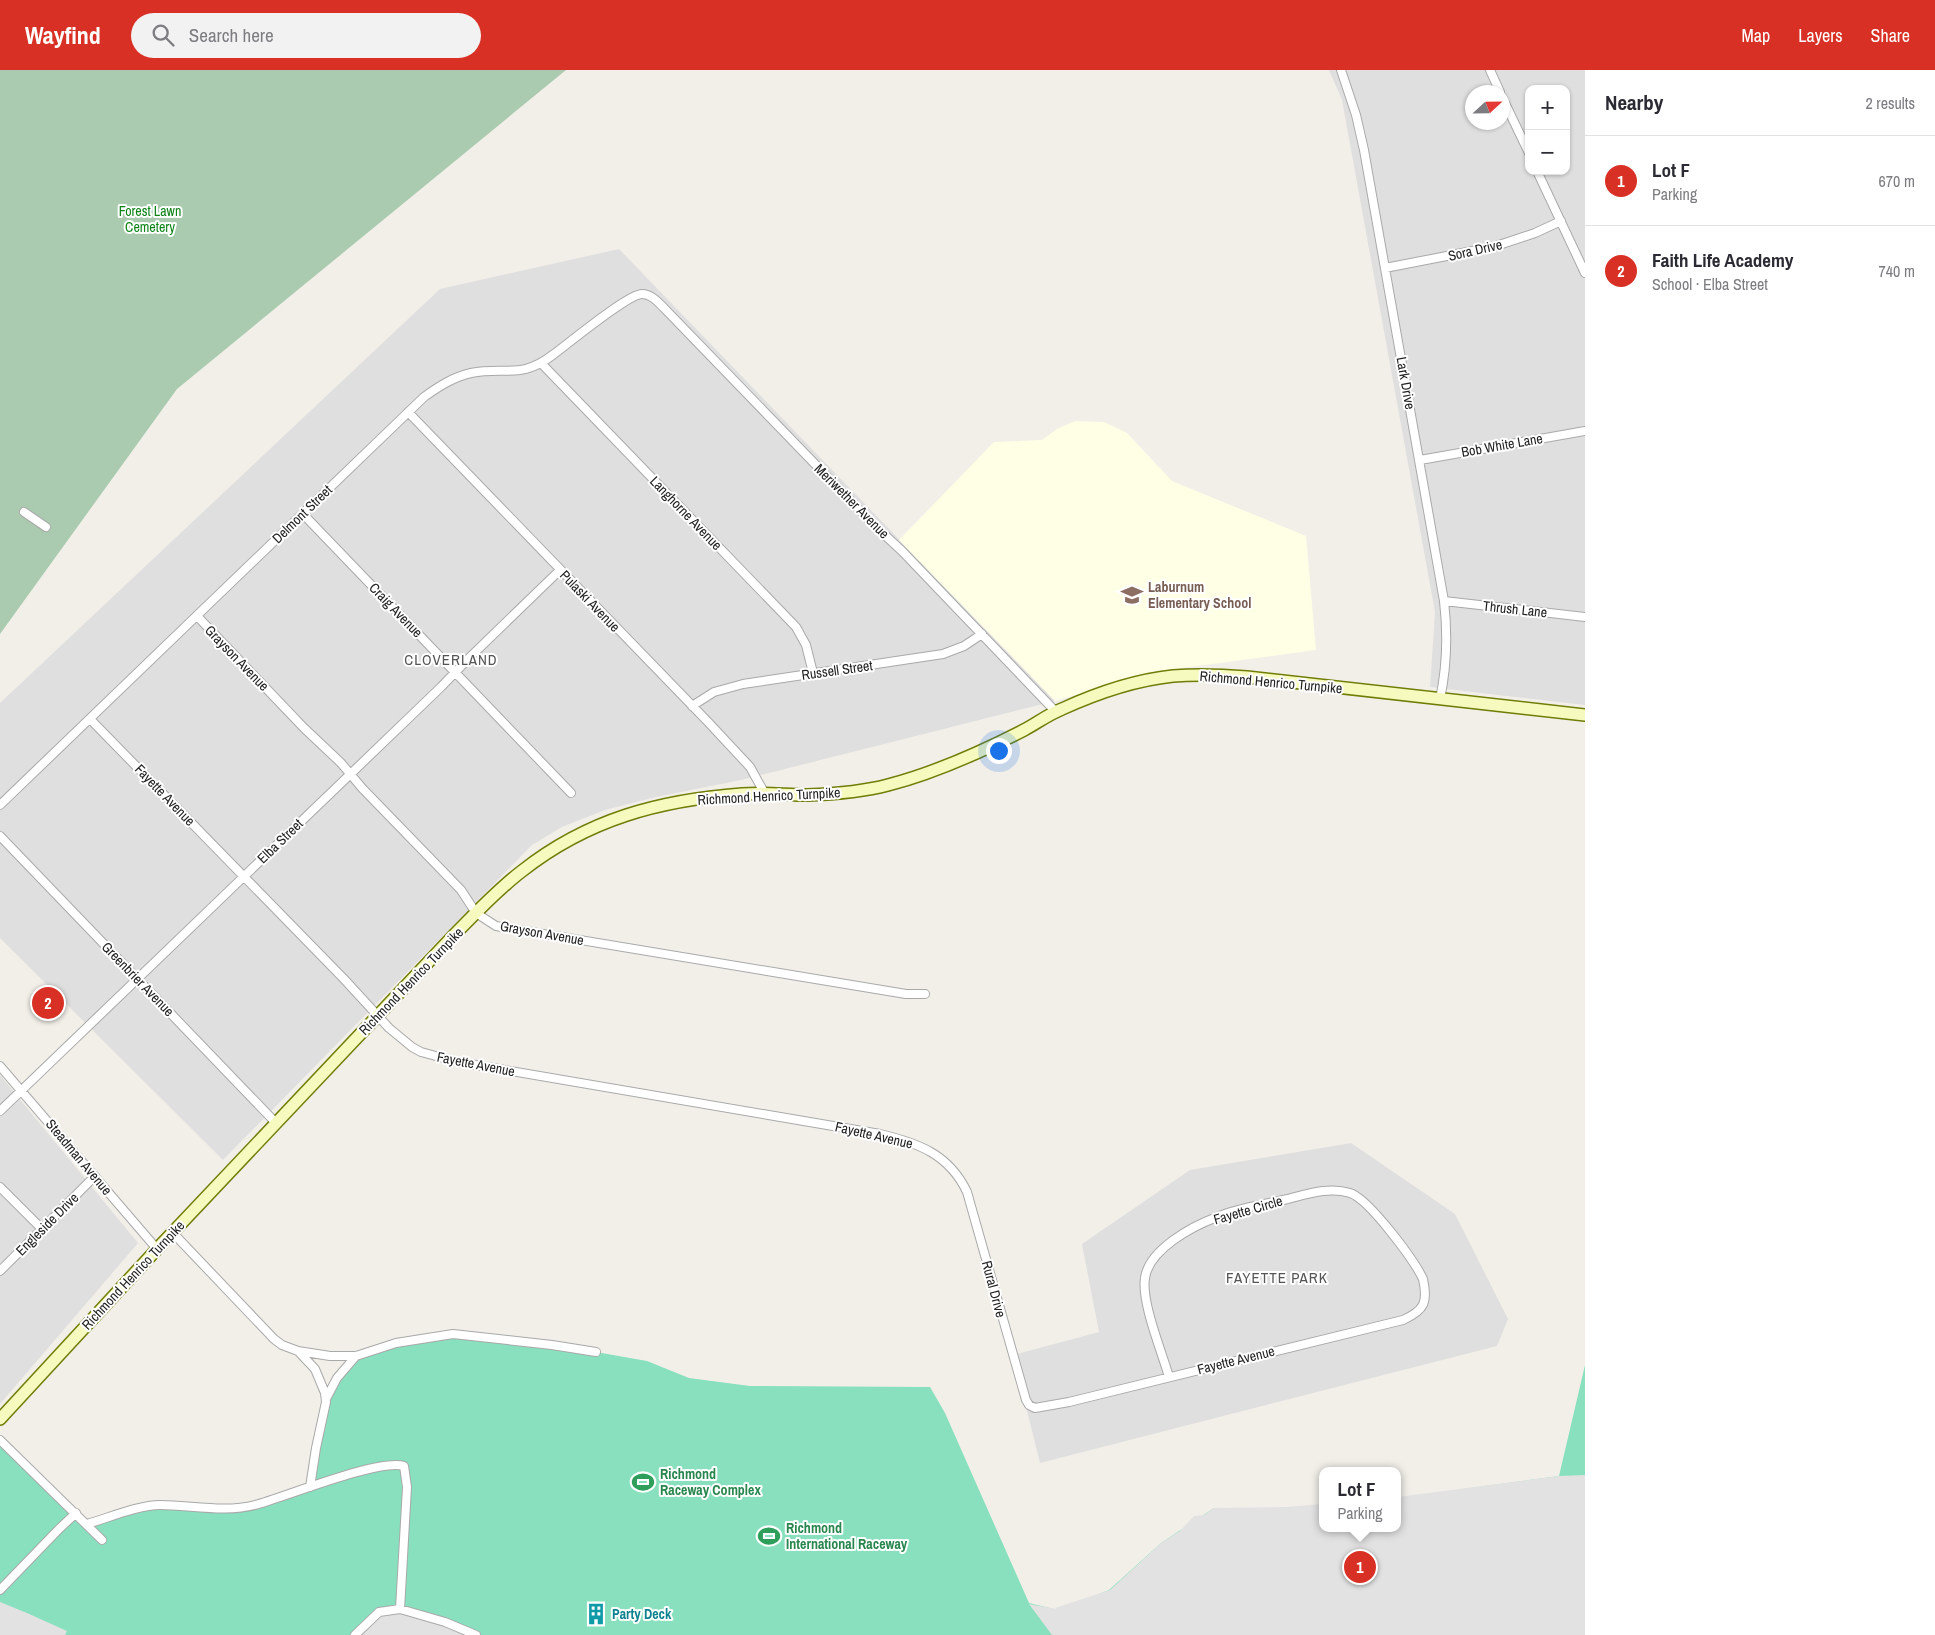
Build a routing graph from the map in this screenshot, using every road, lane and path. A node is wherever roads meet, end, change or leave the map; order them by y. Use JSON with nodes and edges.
{"nodes":[{"id":1,"x":1341,"y":70,"type":"edge"},
{"id":2,"x":1490,"y":70,"type":"edge"},
{"id":3,"x":1497,"y":85,"type":"edge"},
{"id":4,"x":1510,"y":114,"type":"edge"},
{"id":5,"x":1525,"y":145,"type":"edge"},
{"id":6,"x":1539,"y":175,"type":"edge"},
{"id":7,"x":1561,"y":221,"type":"junction"},
{"id":8,"x":1385,"y":268,"type":"junction"},
{"id":9,"x":1585,"y":273,"type":"edge"},
{"id":10,"x":645,"y":294,"type":"joint"},
{"id":11,"x":541,"y":363,"type":"junction"},
{"id":12,"x":408,"y":412,"type":"junction"},
{"id":13,"x":1585,"y":431,"type":"edge"},
{"id":14,"x":1420,"y":460,"type":"junction"},
{"id":15,"x":24,"y":512,"type":"dead end"},
{"id":16,"x":303,"y":514,"type":"junction"},
{"id":17,"x":46,"y":527,"type":"dead end"},
{"id":18,"x":560,"y":570,"type":"junction"},
{"id":19,"x":1444,"y":601,"type":"junction"},
{"id":20,"x":197,"y":616,"type":"junction"},
{"id":21,"x":1585,"y":617,"type":"edge"},
{"id":22,"x":982,"y":634,"type":"junction"},
{"id":23,"x":456,"y":672,"type":"junction"},
{"id":24,"x":813,"y":674,"type":"junction"},
{"id":25,"x":1440,"y":699,"type":"junction"},
{"id":26,"x":692,"y":706,"type":"junction"},
{"id":27,"x":1056,"y":712,"type":"junction"},
{"id":28,"x":1585,"y":715,"type":"edge"},
{"id":29,"x":90,"y":718,"type":"junction"},
{"id":30,"x":350,"y":774,"type":"junction"},
{"id":31,"x":571,"y":793,"type":"dead end"},
{"id":32,"x":765,"y":794,"type":"junction"},
{"id":33,"x":0,"y":806,"type":"edge"},
{"id":34,"x":0,"y":836,"type":"edge"},
{"id":35,"x":244,"y":876,"type":"junction"},
{"id":36,"x":476,"y":913,"type":"junction"},
{"id":37,"x":137,"y":978,"type":"junction"},
{"id":38,"x":925,"y":994,"type":"dead end"},
{"id":39,"x":378,"y":1016,"type":"junction"},
{"id":40,"x":0,"y":1066,"type":"edge"},
{"id":41,"x":22,"y":1091,"type":"junction"},
{"id":42,"x":0,"y":1111,"type":"edge"},
{"id":43,"x":276,"y":1123,"type":"junction"},
{"id":44,"x":956,"y":1172,"type":"joint"},
{"id":45,"x":95,"y":1176,"type":"junction"},
{"id":46,"x":0,"y":1187,"type":"edge"},
{"id":47,"x":42,"y":1229,"type":"junction"},
{"id":48,"x":173,"y":1233,"type":"junction"},
{"id":49,"x":157,"y":1249,"type":"junction"},
{"id":50,"x":0,"y":1271,"type":"edge"},
{"id":51,"x":1426,"y":1292,"type":"joint"},
{"id":52,"x":298,"y":1351,"type":"junction"},
{"id":53,"x":596,"y":1352,"type":"dead end"},
{"id":54,"x":356,"y":1356,"type":"junction"},
{"id":55,"x":1169,"y":1377,"type":"junction"},
{"id":56,"x":326,"y":1399,"type":"junction"},
{"id":57,"x":1032,"y":1406,"type":"joint"},
{"id":58,"x":0,"y":1419,"type":"edge"},
{"id":59,"x":0,"y":1440,"type":"edge"},
{"id":60,"x":310,"y":1487,"type":"junction"},
{"id":61,"x":76,"y":1513,"type":"junction"},
{"id":62,"x":87,"y":1524,"type":"junction"},
{"id":63,"x":102,"y":1540,"type":"dead end"},
{"id":64,"x":0,"y":1590,"type":"edge"},
{"id":65,"x":400,"y":1609,"type":"junction"},
{"id":66,"x":355,"y":1635,"type":"edge"},
{"id":67,"x":476,"y":1635,"type":"edge"}],
"edges":[{"from":1,"to":8,"type":"street","name":"Lark Drive"},
{"from":2,"to":3,"type":"street"},
{"from":4,"to":5,"type":"street"},
{"from":6,"to":7,"type":"street"},
{"from":7,"to":8,"type":"street","name":"Sora Drive"},
{"from":7,"to":9,"type":"street"},
{"from":8,"to":14,"type":"street","name":"Lark Drive"},
{"from":10,"to":11,"type":"street","name":"Delmont Street"},
{"from":10,"to":22,"type":"street","name":"Meriwether Avenue"},
{"from":11,"to":12,"type":"street","name":"Delmont Street"},
{"from":11,"to":24,"type":"street","name":"Langhorne Avenue"},
{"from":12,"to":16,"type":"street","name":"Delmont Street"},
{"from":12,"to":18,"type":"street","name":"Pulaski Avenue"},
{"from":13,"to":14,"type":"street","name":"Bob White Lane"},
{"from":14,"to":19,"type":"street","name":"Lark Drive"},
{"from":15,"to":17,"type":"street"},
{"from":16,"to":20,"type":"street","name":"Delmont Street"},
{"from":16,"to":23,"type":"street","name":"Craig Avenue"},
{"from":18,"to":23,"type":"street","name":"Elba Street"},
{"from":18,"to":26,"type":"street","name":"Pulaski Avenue"},
{"from":19,"to":21,"type":"street","name":"Thrush Lane"},
{"from":19,"to":25,"type":"street","name":"Lark Drive"},
{"from":20,"to":29,"type":"street","name":"Delmont Street"},
{"from":20,"to":30,"type":"street","name":"Grayson Avenue"},
{"from":22,"to":24,"type":"street","name":"Russell Street"},
{"from":22,"to":27,"type":"street","name":"Meriwether Avenue"},
{"from":23,"to":30,"type":"street","name":"Elba Street"},
{"from":23,"to":31,"type":"street","name":"Craig Avenue"},
{"from":24,"to":26,"type":"street","name":"Russell Street"},
{"from":25,"to":27,"type":"main road","name":"Richmond Henrico Turnpike"},
{"from":25,"to":28,"type":"main road","name":"Richmond Henrico Turnpike"},
{"from":26,"to":32,"type":"street","name":"Pulaski Avenue"},
{"from":27,"to":32,"type":"main road","name":"Richmond Henrico Turnpike"},
{"from":29,"to":33,"type":"street","name":"Delmont Street"},
{"from":29,"to":35,"type":"street","name":"Fayette Avenue"},
{"from":30,"to":35,"type":"street","name":"Elba Street"},
{"from":30,"to":36,"type":"street","name":"Grayson Avenue"},
{"from":32,"to":36,"type":"main road","name":"Richmond Henrico Turnpike"},
{"from":34,"to":37,"type":"street","name":"Greenbrier Avenue"},
{"from":35,"to":37,"type":"street","name":"Elba Street"},
{"from":35,"to":39,"type":"street","name":"Fayette Avenue"},
{"from":36,"to":38,"type":"street","name":"Grayson Avenue"},
{"from":36,"to":39,"type":"main road","name":"Richmond Henrico Turnpike"},
{"from":37,"to":41,"type":"street","name":"Elba Street"},
{"from":37,"to":43,"type":"street","name":"Greenbrier Avenue"},
{"from":39,"to":43,"type":"main road","name":"Richmond Henrico Turnpike"},
{"from":39,"to":44,"type":"street","name":"Fayette Avenue"},
{"from":40,"to":41,"type":"street","name":"Steadman Avenue"},
{"from":41,"to":42,"type":"street","name":"Elba Street"},
{"from":41,"to":45,"type":"street","name":"Steadman Avenue"},
{"from":43,"to":48,"type":"main road","name":"Richmond Henrico Turnpike"},
{"from":44,"to":57,"type":"street","name":"Rural Drive"},
{"from":45,"to":47,"type":"street","name":"Engleside Drive"},
{"from":45,"to":49,"type":"street","name":"Steadman Avenue"},
{"from":46,"to":47,"type":"street"},
{"from":47,"to":50,"type":"street","name":"Engleside Drive"},
{"from":48,"to":49,"type":"main road","name":"Richmond Henrico Turnpike"},
{"from":48,"to":52,"type":"street"},
{"from":49,"to":58,"type":"main road","name":"Richmond Henrico Turnpike"},
{"from":51,"to":55,"type":"street","name":"Fayette Avenue"},
{"from":51,"to":55,"type":"street","name":"Fayette Circle"},
{"from":52,"to":54,"type":"street"},
{"from":52,"to":56,"type":"street"},
{"from":53,"to":54,"type":"street"},
{"from":54,"to":56,"type":"street"},
{"from":55,"to":57,"type":"street","name":"Fayette Avenue"},
{"from":56,"to":60,"type":"street"},
{"from":59,"to":61,"type":"street"},
{"from":60,"to":62,"type":"street"},
{"from":60,"to":65,"type":"street"},
{"from":61,"to":62,"type":"street"},
{"from":61,"to":64,"type":"street"},
{"from":62,"to":63,"type":"street"},
{"from":65,"to":66,"type":"street"},
{"from":65,"to":67,"type":"street"}]}
